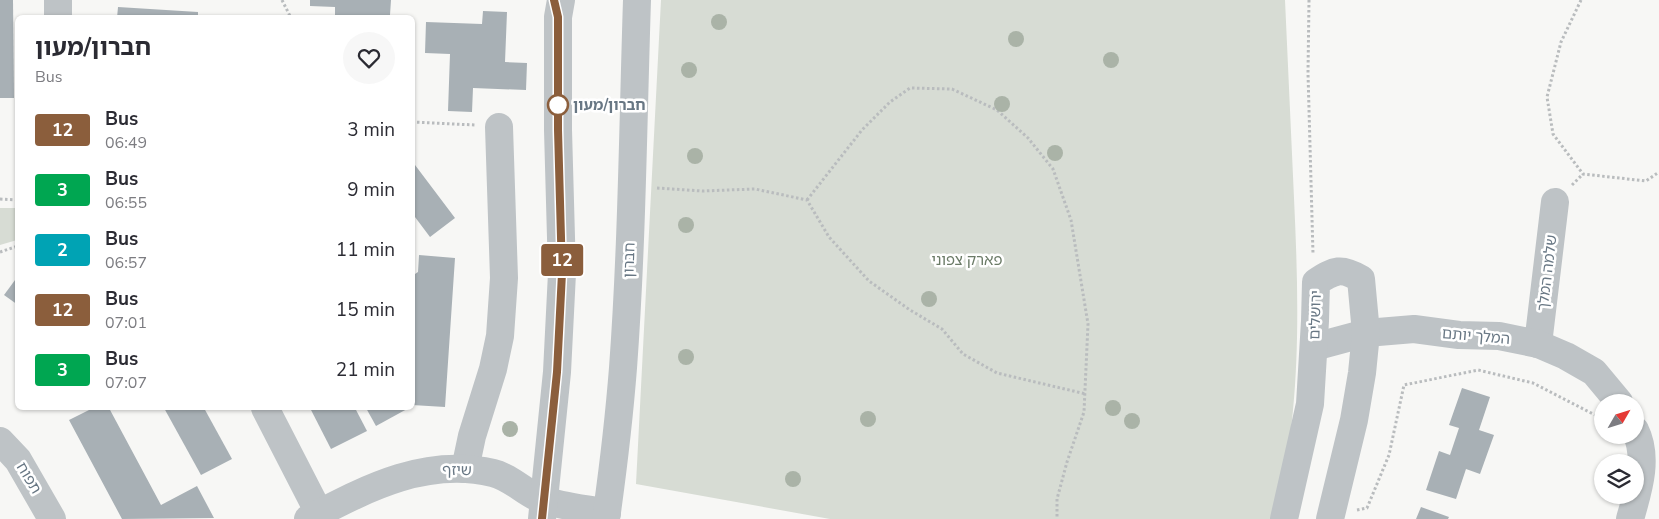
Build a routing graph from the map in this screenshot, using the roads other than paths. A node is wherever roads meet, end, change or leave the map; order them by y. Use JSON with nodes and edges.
{"nodes":[{"id":1,"x":58,"y":0,"type":"edge"},
{"id":2,"x":636,"y":0,"type":"edge"},
{"id":3,"x":557,"y":6,"type":"edge"},
{"id":4,"x":58,"y":15,"type":"edge"},
{"id":5,"x":499,"y":127,"type":"dead end"},
{"id":6,"x":1555,"y":202,"type":"dead end"},
{"id":7,"x":1366,"y":333,"type":"junction"},
{"id":8,"x":1538,"y":344,"type":"junction"},
{"id":9,"x":1314,"y":347,"type":"junction"},
{"id":10,"x":1602,"y":394,"type":"edge"},
{"id":11,"x":266,"y":410,"type":"edge"},
{"id":12,"x":0,"y":441,"type":"edge"},
{"id":13,"x":1638,"y":444,"type":"edge"},
{"id":14,"x":465,"y":469,"type":"junction"},
{"id":15,"x":542,"y":509,"type":"edge"},
{"id":16,"x":314,"y":516,"type":"edge"},
{"id":17,"x":606,"y":516,"type":"edge"},
{"id":18,"x":1331,"y":516,"type":"edge"},
{"id":19,"x":52,"y":519,"type":"edge"},
{"id":20,"x":1284,"y":519,"type":"edge"},
{"id":21,"x":1630,"y":519,"type":"edge"}],
"edges":[{"from":1,"to":4,"type":"street"},
{"from":2,"to":17,"type":"street","name":"חברון"},
{"from":3,"to":15,"type":"street"},
{"from":5,"to":14,"type":"street"},
{"from":6,"to":8,"type":"street","name":"שלמה המלך"},
{"from":7,"to":8,"type":"street","name":"המלך יותם"},
{"from":7,"to":9,"type":"street","name":"המלך יותם"},
{"from":7,"to":9,"type":"street","name":"ירושלים"},
{"from":7,"to":18,"type":"street","name":"ירושלים"},
{"from":8,"to":10,"type":"street","name":"המלך יותם"},
{"from":9,"to":20,"type":"street","name":"ירושלים"},
{"from":11,"to":16,"type":"street"},
{"from":12,"to":19,"type":"street","name":"תפוח"},
{"from":13,"to":21,"type":"street"},
{"from":14,"to":15,"type":"street","name":"שיזף"},
{"from":14,"to":16,"type":"street","name":"שיזף"},
{"from":15,"to":17,"type":"street","name":"שיזף"}]}
